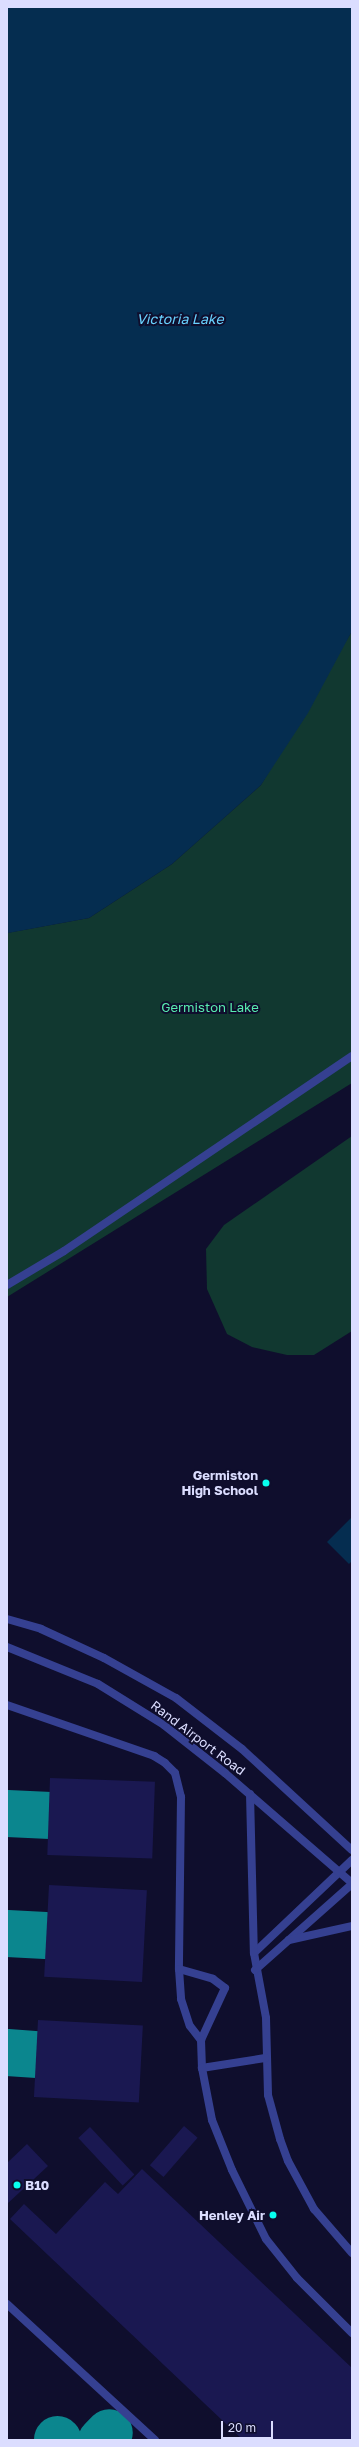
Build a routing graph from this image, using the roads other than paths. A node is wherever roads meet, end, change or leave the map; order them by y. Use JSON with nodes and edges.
{"nodes":[{"id":1,"x":352,"y":1056,"type":"edge"},
{"id":2,"x":7,"y":1285,"type":"edge"},
{"id":3,"x":7,"y":1619,"type":"edge"},
{"id":4,"x":7,"y":1647,"type":"edge"},
{"id":5,"x":7,"y":1705,"type":"edge"},
{"id":6,"x":250,"y":1794,"type":"junction"},
{"id":7,"x":352,"y":1850,"type":"edge"},
{"id":8,"x":352,"y":1860,"type":"edge"},
{"id":9,"x":339,"y":1873,"type":"junction"},
{"id":10,"x":352,"y":1883,"type":"edge"},
{"id":11,"x":352,"y":1926,"type":"edge"},
{"id":12,"x":289,"y":1940,"type":"junction"},
{"id":13,"x":254,"y":1953,"type":"junction"},
{"id":14,"x":179,"y":1969,"type":"junction"},
{"id":15,"x":255,"y":1970,"type":"junction"},
{"id":16,"x":201,"y":2040,"type":"junction"},
{"id":17,"x":265,"y":2058,"type":"junction"},
{"id":18,"x":202,"y":2068,"type":"junction"},
{"id":19,"x":351,"y":2250,"type":"edge"},
{"id":20,"x":7,"y":2304,"type":"edge"},
{"id":21,"x":352,"y":2333,"type":"edge"},
{"id":22,"x":155,"y":2440,"type":"edge"}],
"edges":[{"from":1,"to":2,"type":"street"},
{"from":3,"to":7,"type":"street","name":"Rand Airport Road"},
{"from":4,"to":6,"type":"street","name":"Rand Airport Road"},
{"from":5,"to":14,"type":"street"},
{"from":6,"to":9,"type":"street","name":"Rand Airport Road"},
{"from":6,"to":13,"type":"street"},
{"from":8,"to":9,"type":"street"},
{"from":9,"to":10,"type":"street","name":"Rand Airport Road"},
{"from":9,"to":13,"type":"street"},
{"from":10,"to":12,"type":"street"},
{"from":11,"to":12,"type":"street"},
{"from":12,"to":15,"type":"street"},
{"from":13,"to":15,"type":"street"},
{"from":14,"to":16,"type":"street"},
{"from":14,"to":16,"type":"street"},
{"from":15,"to":17,"type":"street"},
{"from":16,"to":18,"type":"street"},
{"from":17,"to":18,"type":"street"},
{"from":17,"to":19,"type":"street"},
{"from":18,"to":21,"type":"street"},
{"from":20,"to":22,"type":"street"}]}
